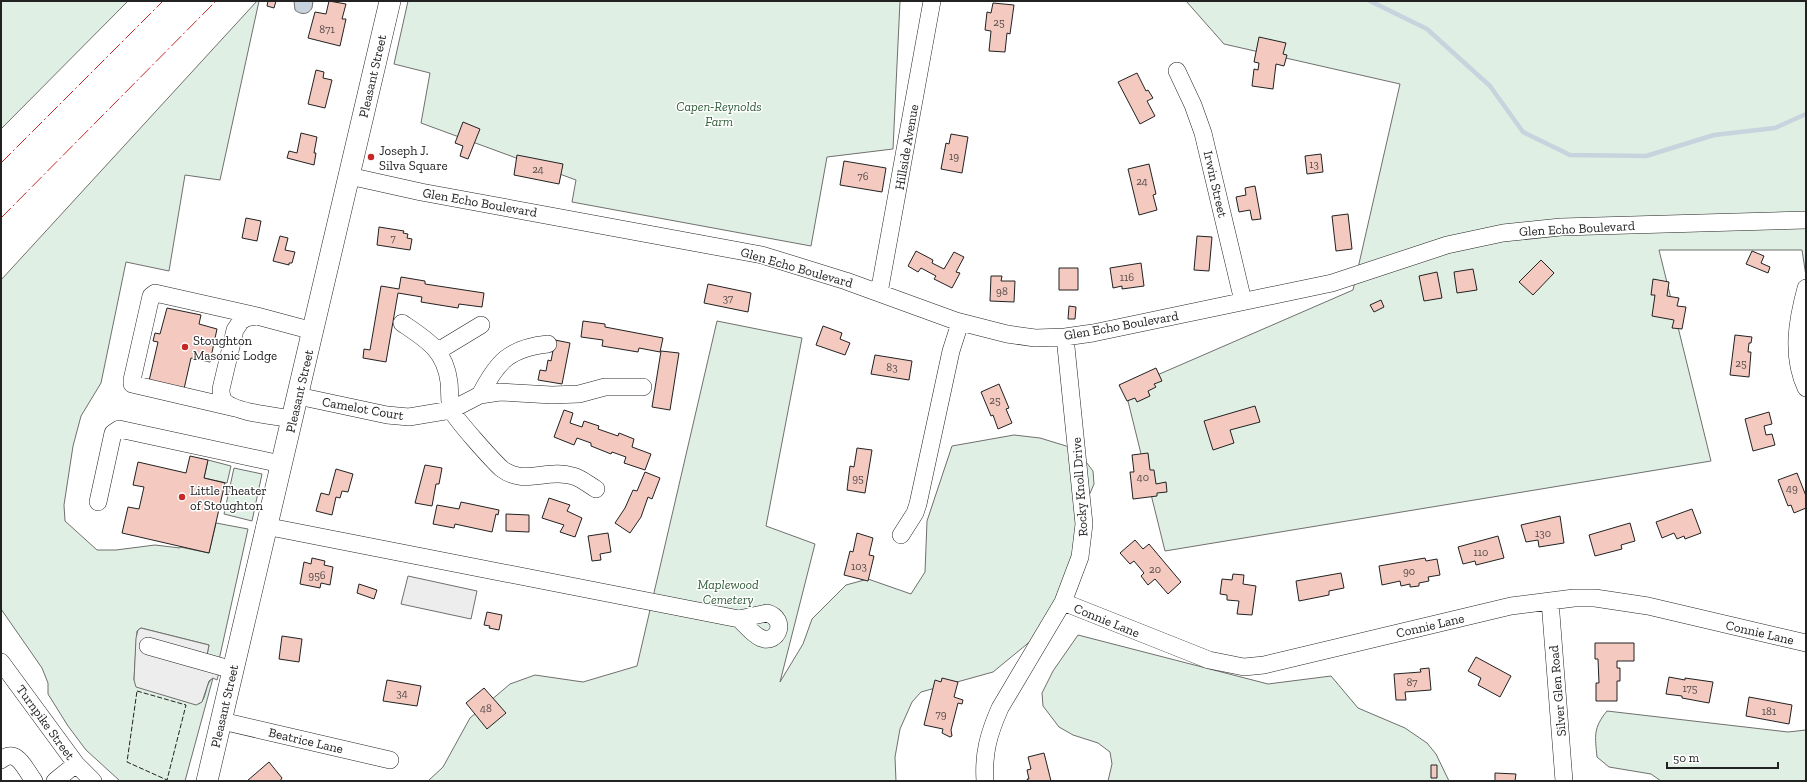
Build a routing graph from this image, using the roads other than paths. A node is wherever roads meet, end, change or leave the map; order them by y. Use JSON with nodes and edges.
{"nodes":[{"id":1,"x":390,"y":1,"type":"edge"},
{"id":2,"x":932,"y":1,"type":"edge"},
{"id":3,"x":1177,"y":71,"type":"dead end"},
{"id":4,"x":349,"y":176,"type":"junction"},
{"id":5,"x":1806,"y":220,"type":"edge"},
{"id":6,"x":1806,"y":288,"type":"edge"},
{"id":7,"x":880,"y":293,"type":"junction"},
{"id":8,"x":1243,"y":301,"type":"junction"},
{"id":9,"x":256,"y":316,"type":"junction"},
{"id":10,"x":402,"y":323,"type":"dead end"},
{"id":11,"x":960,"y":323,"type":"junction"},
{"id":12,"x":481,"y":324,"type":"dead end"},
{"id":13,"x":313,"y":331,"type":"junction"},
{"id":14,"x":1065,"y":337,"type":"junction"},
{"id":15,"x":548,"y":344,"type":"dead end"},
{"id":16,"x":438,"y":351,"type":"junction"},
{"id":17,"x":643,"y":387,"type":"dead end"},
{"id":18,"x":1806,"y":388,"type":"edge"},
{"id":19,"x":480,"y":395,"type":"junction"},
{"id":20,"x":298,"y":396,"type":"junction"},
{"id":21,"x":235,"y":408,"type":"junction"},
{"id":22,"x":451,"y":410,"type":"junction"},
{"id":23,"x":293,"y":419,"type":"junction"},
{"id":24,"x":281,"y":464,"type":"junction"},
{"id":25,"x":596,"y":489,"type":"dead end"},
{"id":26,"x":98,"y":502,"type":"dead end"},
{"id":27,"x":265,"y":526,"type":"junction"},
{"id":28,"x":901,"y":535,"type":"dead end"},
{"id":29,"x":1550,"y":601,"type":"junction"},
{"id":30,"x":1063,"y":602,"type":"junction"},
{"id":31,"x":739,"y":619,"type":"dead end"},
{"id":32,"x":1806,"y":643,"type":"edge"},
{"id":33,"x":148,"y":646,"type":"dead end"},
{"id":34,"x":1,"y":662,"type":"edge"},
{"id":35,"x":233,"y":670,"type":"junction"},
{"id":36,"x":222,"y":721,"type":"junction"},
{"id":37,"x":1,"y":760,"type":"edge"},
{"id":38,"x":390,"y":760,"type":"dead end"},
{"id":39,"x":76,"y":764,"type":"junction"},
{"id":40,"x":34,"y":781,"type":"edge"},
{"id":41,"x":55,"y":781,"type":"edge"},
{"id":42,"x":93,"y":781,"type":"edge"},
{"id":43,"x":207,"y":781,"type":"edge"},
{"id":44,"x":985,"y":781,"type":"edge"},
{"id":45,"x":1564,"y":781,"type":"edge"}],
"edges":[{"from":1,"to":4,"type":"main road","name":"Pleasant Street"},
{"from":2,"to":7,"type":"street","name":"Hillside Avenue"},
{"from":3,"to":8,"type":"street","name":"Irwin Street"},
{"from":4,"to":7,"type":"street","name":"Glen Echo Boulevard"},
{"from":4,"to":13,"type":"main road","name":"Pleasant Street"},
{"from":5,"to":8,"type":"street","name":"Glen Echo Boulevard"},
{"from":6,"to":18,"type":"street"},
{"from":7,"to":11,"type":"street","name":"Glen Echo Boulevard"},
{"from":8,"to":14,"type":"street","name":"Glen Echo Boulevard"},
{"from":9,"to":13,"type":"street"},
{"from":9,"to":21,"type":"street"},
{"from":9,"to":21,"type":"street"},
{"from":10,"to":16,"type":"street"},
{"from":11,"to":14,"type":"street","name":"Glen Echo Boulevard"},
{"from":11,"to":28,"type":"street"},
{"from":12,"to":16,"type":"street"},
{"from":13,"to":20,"type":"main road","name":"Pleasant Street"},
{"from":14,"to":30,"type":"street","name":"Rocky Knoll Drive"},
{"from":15,"to":19,"type":"street"},
{"from":16,"to":22,"type":"street"},
{"from":17,"to":19,"type":"street"},
{"from":19,"to":22,"type":"street","name":"Camelot Court"},
{"from":20,"to":22,"type":"street","name":"Camelot Court"},
{"from":20,"to":23,"type":"main road","name":"Pleasant Street"},
{"from":21,"to":23,"type":"street"},
{"from":22,"to":25,"type":"street"},
{"from":23,"to":24,"type":"main road","name":"Pleasant Street"},
{"from":24,"to":26,"type":"street"},
{"from":24,"to":27,"type":"main road","name":"Pleasant Street"},
{"from":27,"to":31,"type":"street"},
{"from":27,"to":35,"type":"main road","name":"Pleasant Street"},
{"from":29,"to":30,"type":"street","name":"Connie Lane"},
{"from":29,"to":32,"type":"street","name":"Connie Lane"},
{"from":29,"to":45,"type":"street","name":"Silver Glen Road"},
{"from":30,"to":44,"type":"street","name":"Rocky Knoll Drive"},
{"from":33,"to":35,"type":"street"},
{"from":34,"to":39,"type":"street","name":"Turnpike Street"},
{"from":35,"to":36,"type":"main road","name":"Pleasant Street"},
{"from":36,"to":38,"type":"street","name":"Beatrice Lane"},
{"from":36,"to":43,"type":"main road","name":"Pleasant Street"},
{"from":37,"to":40,"type":"street"},
{"from":39,"to":41,"type":"street"},
{"from":39,"to":42,"type":"street","name":"Turnpike Street"}]}
